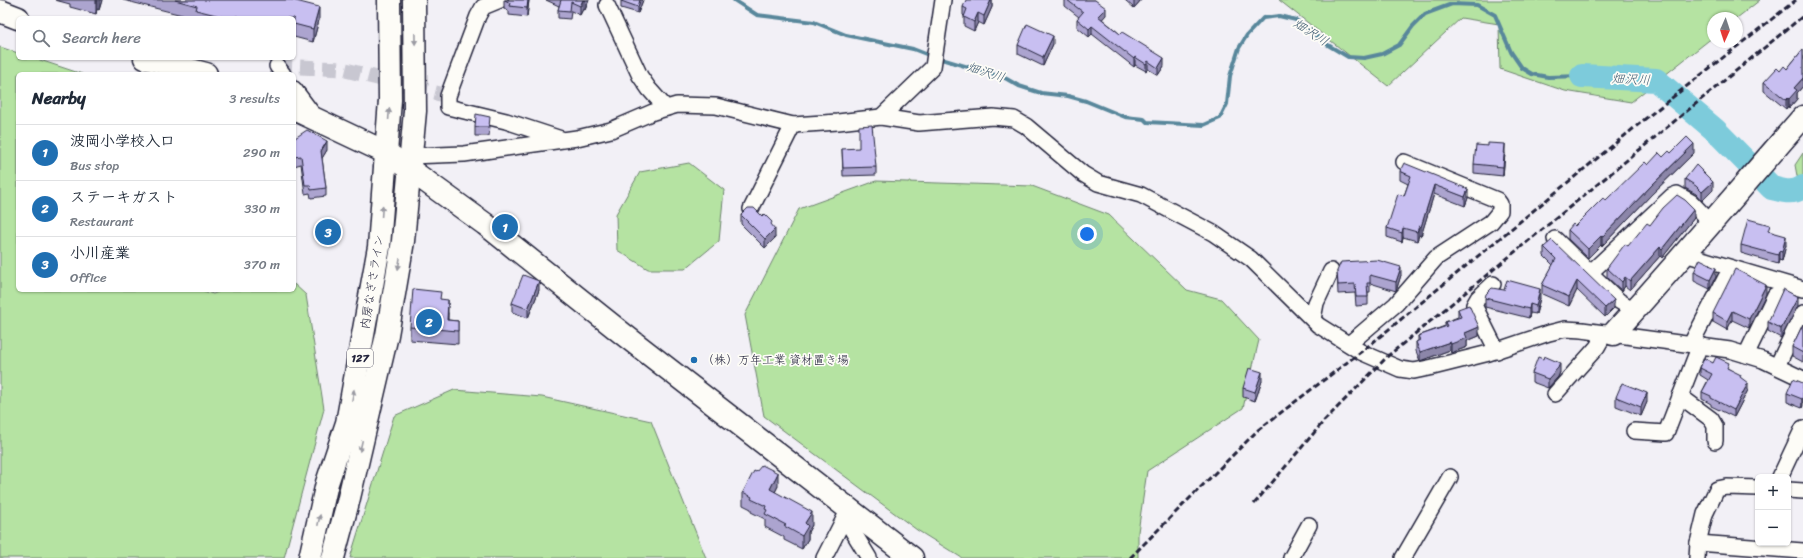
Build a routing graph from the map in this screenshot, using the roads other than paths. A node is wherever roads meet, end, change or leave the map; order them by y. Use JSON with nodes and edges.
{"nodes":[{"id":1,"x":389,"y":0,"type":"edge"},
{"id":2,"x":414,"y":0,"type":"edge"},
{"id":3,"x":500,"y":0,"type":"edge"},
{"id":4,"x":943,"y":0,"type":"edge"},
{"id":5,"x":607,"y":5,"type":"dead end"},
{"id":6,"x":0,"y":11,"type":"edge"},
{"id":7,"x":16,"y":17,"type":"edge"},
{"id":8,"x":153,"y":60,"type":"edge"},
{"id":9,"x":198,"y":72,"type":"edge"},
{"id":10,"x":296,"y":92,"type":"edge"},
{"id":11,"x":666,"y":108,"type":"junction"},
{"id":12,"x":296,"y":110,"type":"edge"},
{"id":13,"x":881,"y":117,"type":"junction"},
{"id":14,"x":1803,"y":117,"type":"edge"},
{"id":15,"x":317,"y":120,"type":"junction"},
{"id":16,"x":793,"y":125,"type":"junction"},
{"id":17,"x":563,"y":140,"type":"junction"},
{"id":18,"x":387,"y":153,"type":"junction"},
{"id":19,"x":409,"y":162,"type":"junction"},
{"id":20,"x":1404,"y":162,"type":"edge"},
{"id":21,"x":751,"y":209,"type":"edge"},
{"id":22,"x":1711,"y":223,"type":"junction"},
{"id":23,"x":1555,"y":239,"type":"dead end"},
{"id":24,"x":1685,"y":254,"type":"junction"},
{"id":25,"x":1330,"y":271,"type":"dead end"},
{"id":26,"x":1590,"y":273,"type":"junction"},
{"id":27,"x":1726,"y":277,"type":"dead end"},
{"id":28,"x":1493,"y":284,"type":"dead end"},
{"id":29,"x":1803,"y":289,"type":"edge"},
{"id":30,"x":1775,"y":295,"type":"dead end"},
{"id":31,"x":1634,"y":310,"type":"junction"},
{"id":32,"x":1803,"y":313,"type":"edge"},
{"id":33,"x":1313,"y":319,"type":"junction"},
{"id":34,"x":1609,"y":333,"type":"junction"},
{"id":35,"x":1349,"y":344,"type":"junction"},
{"id":36,"x":1695,"y":345,"type":"junction"},
{"id":37,"x":1496,"y":351,"type":"junction"},
{"id":38,"x":1746,"y":355,"type":"junction"},
{"id":39,"x":1776,"y":366,"type":"junction"},
{"id":40,"x":1803,"y":379,"type":"edge"},
{"id":41,"x":1555,"y":394,"type":"dead end"},
{"id":42,"x":1680,"y":396,"type":"junction"},
{"id":43,"x":1803,"y":428,"type":"edge"},
{"id":44,"x":1634,"y":431,"type":"dead end"},
{"id":45,"x":1715,"y":441,"type":"dead end"},
{"id":46,"x":1781,"y":474,"type":"edge"},
{"id":47,"x":1450,"y":477,"type":"dead end"},
{"id":48,"x":1755,"y":488,"type":"edge"},
{"id":49,"x":1791,"y":490,"type":"edge"},
{"id":50,"x":1803,"y":491,"type":"edge"},
{"id":51,"x":851,"y":511,"type":"junction"},
{"id":52,"x":1309,"y":525,"type":"dead end"},
{"id":53,"x":1698,"y":543,"type":"junction"},
{"id":54,"x":1803,"y":551,"type":"edge"},
{"id":55,"x":1407,"y":557,"type":"edge"},
{"id":56,"x":310,"y":558,"type":"edge"},
{"id":57,"x":334,"y":558,"type":"edge"},
{"id":58,"x":824,"y":558,"type":"edge"},
{"id":59,"x":869,"y":558,"type":"edge"},
{"id":60,"x":912,"y":558,"type":"edge"},
{"id":61,"x":1291,"y":558,"type":"edge"},
{"id":62,"x":1697,"y":558,"type":"edge"}],
"edges":[{"from":18,"to":1,"type":"main road","name":"内房なぎさライン","number":"127","one_way":true},
{"from":2,"to":19,"type":"main road","name":"内房なぎさライン","number":"127","one_way":true},
{"from":3,"to":17,"type":"street"},
{"from":4,"to":13,"type":"street"},
{"from":5,"to":11,"type":"street"},
{"from":6,"to":7,"type":"main road"},
{"from":8,"to":9,"type":"main road"},
{"from":10,"to":15,"type":"street"},
{"from":11,"to":16,"type":"street"},
{"from":11,"to":17,"type":"street"},
{"from":12,"to":15,"type":"main road"},
{"from":13,"to":16,"type":"street"},
{"from":13,"to":33,"type":"street"},
{"from":14,"to":22,"type":"main road"},
{"from":15,"to":18,"type":"main road"},
{"from":16,"to":21,"type":"street"},
{"from":17,"to":19,"type":"street"},
{"from":18,"to":19,"type":"main road"},
{"from":56,"to":18,"type":"main road","name":"内房なぎさライン","number":"127","one_way":true},
{"from":19,"to":51,"type":"main road"},
{"from":19,"to":57,"type":"main road","name":"内房なぎさライン","number":"127","one_way":true},
{"from":20,"to":35,"type":"street"},
{"from":22,"to":24,"type":"main road"},
{"from":22,"to":26,"type":"street"},
{"from":23,"to":26,"type":"street"},
{"from":24,"to":29,"type":"street"},
{"from":24,"to":31,"type":"main road"},
{"from":25,"to":33,"type":"street"},
{"from":26,"to":31,"type":"street"},
{"from":27,"to":36,"type":"street"},
{"from":28,"to":37,"type":"street"},
{"from":30,"to":38,"type":"street"},
{"from":31,"to":34,"type":"main road"},
{"from":32,"to":39,"type":"street"},
{"from":33,"to":35,"type":"street"},
{"from":34,"to":36,"type":"street"},
{"from":34,"to":37,"type":"street"},
{"from":34,"to":41,"type":"street"},
{"from":35,"to":37,"type":"street"},
{"from":36,"to":38,"type":"street"},
{"from":36,"to":42,"type":"street"},
{"from":38,"to":39,"type":"street"},
{"from":39,"to":40,"type":"street"},
{"from":42,"to":44,"type":"street"},
{"from":42,"to":45,"type":"street"},
{"from":43,"to":46,"type":"street"},
{"from":47,"to":55,"type":"street"},
{"from":48,"to":53,"type":"street"},
{"from":49,"to":50,"type":"street"},
{"from":51,"to":58,"type":"street"},
{"from":51,"to":59,"type":"street"},
{"from":51,"to":60,"type":"main road"},
{"from":52,"to":61,"type":"street"},
{"from":53,"to":54,"type":"street"},
{"from":53,"to":62,"type":"street"}]}
